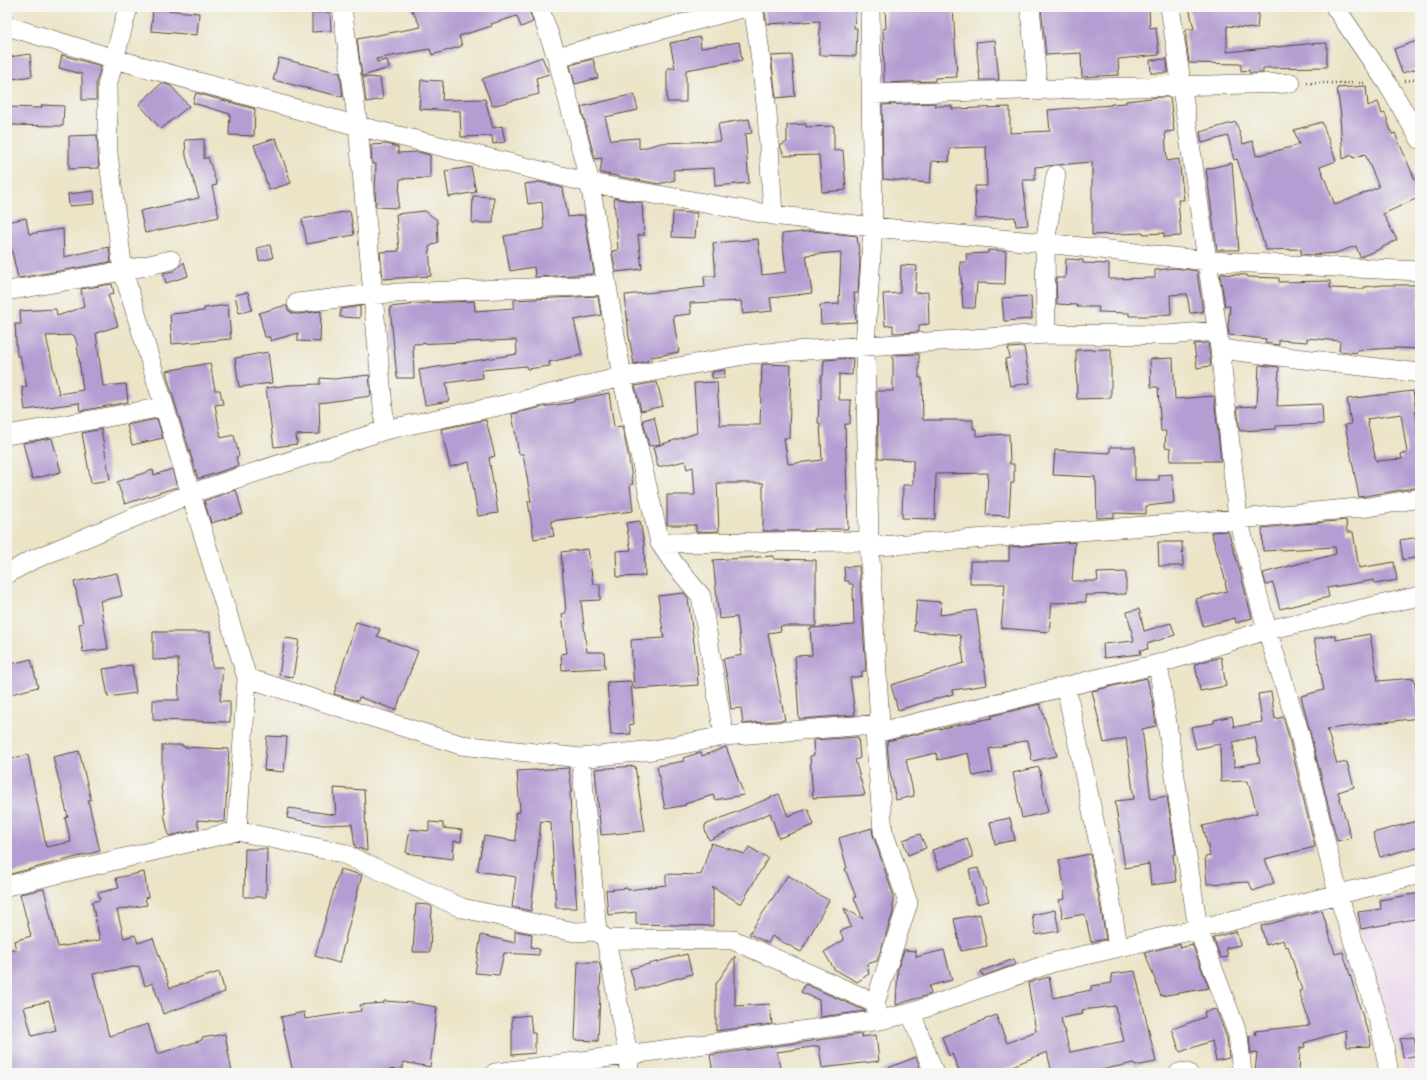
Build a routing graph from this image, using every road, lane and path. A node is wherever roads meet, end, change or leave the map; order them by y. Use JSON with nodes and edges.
{"nodes":[{"id":1,"x":128,"y":7,"type":"edge"},
{"id":2,"x":342,"y":7,"type":"edge"},
{"id":3,"x":539,"y":7,"type":"edge"},
{"id":4,"x":746,"y":7,"type":"edge"},
{"id":5,"x":753,"y":7,"type":"edge"},
{"id":6,"x":870,"y":7,"type":"edge"},
{"id":7,"x":1030,"y":7,"type":"edge"},
{"id":8,"x":1170,"y":7,"type":"edge"},
{"id":9,"x":1335,"y":7,"type":"edge"},
{"id":10,"x":7,"y":26,"type":"edge"},
{"id":11,"x":557,"y":57,"type":"junction"},
{"id":12,"x":115,"y":59,"type":"junction"},
{"id":13,"x":1420,"y":79,"type":"edge"},
{"id":14,"x":1387,"y":83,"type":"junction"},
{"id":15,"x":1291,"y":84,"type":"joint"},
{"id":16,"x":1182,"y":85,"type":"junction"},
{"id":17,"x":1038,"y":91,"type":"junction"},
{"id":18,"x":871,"y":94,"type":"junction"},
{"id":19,"x":358,"y":126,"type":"junction"},
{"id":20,"x":1420,"y":139,"type":"edge"},
{"id":21,"x":1056,"y":175,"type":"dead end"},
{"id":22,"x":590,"y":183,"type":"junction"},
{"id":23,"x":773,"y":216,"type":"junction"},
{"id":24,"x":873,"y":227,"type":"junction"},
{"id":25,"x":1045,"y":243,"type":"junction"},
{"id":26,"x":170,"y":260,"type":"dead end"},
{"id":27,"x":1208,"y":261,"type":"junction"},
{"id":28,"x":123,"y":271,"type":"junction"},
{"id":29,"x":1420,"y":271,"type":"edge"},
{"id":30,"x":606,"y":285,"type":"junction"},
{"id":31,"x":7,"y":291,"type":"edge"},
{"id":32,"x":372,"y":294,"type":"junction"},
{"id":33,"x":298,"y":303,"type":"dead end"},
{"id":34,"x":1046,"y":334,"type":"junction"},
{"id":35,"x":1218,"y":340,"type":"junction"},
{"id":36,"x":865,"y":345,"type":"junction"},
{"id":37,"x":1420,"y":373,"type":"edge"},
{"id":38,"x":622,"y":377,"type":"junction"},
{"id":39,"x":164,"y":407,"type":"junction"},
{"id":40,"x":385,"y":430,"type":"junction"},
{"id":41,"x":7,"y":435,"type":"edge"},
{"id":42,"x":192,"y":493,"type":"junction"},
{"id":43,"x":1420,"y":498,"type":"edge"},
{"id":44,"x":1238,"y":520,"type":"junction"},
{"id":45,"x":869,"y":541,"type":"junction"},
{"id":46,"x":660,"y":544,"type":"junction"},
{"id":47,"x":7,"y":574,"type":"edge"},
{"id":48,"x":1420,"y":596,"type":"edge"},
{"id":49,"x":1267,"y":630,"type":"junction"},
{"id":50,"x":1158,"y":664,"type":"junction"},
{"id":51,"x":247,"y":678,"type":"junction"},
{"id":52,"x":1066,"y":687,"type":"junction"},
{"id":53,"x":878,"y":728,"type":"junction"},
{"id":54,"x":724,"y":736,"type":"junction"},
{"id":55,"x":581,"y":758,"type":"junction"},
{"id":56,"x":237,"y":831,"type":"junction"},
{"id":57,"x":1420,"y":874,"type":"edge"},
{"id":58,"x":7,"y":886,"type":"edge"},
{"id":59,"x":1338,"y":894,"type":"junction"},
{"id":60,"x":1198,"y":929,"type":"junction"},
{"id":61,"x":602,"y":935,"type":"junction"},
{"id":62,"x":1118,"y":947,"type":"junction"},
{"id":63,"x":878,"y":1011,"type":"junction"},
{"id":64,"x":911,"y":1013,"type":"junction"},
{"id":65,"x":629,"y":1064,"type":"edge"},
{"id":66,"x":495,"y":1073,"type":"edge"},
{"id":67,"x":934,"y":1073,"type":"edge"},
{"id":68,"x":1179,"y":1073,"type":"edge"},
{"id":69,"x":1188,"y":1073,"type":"edge"},
{"id":70,"x":1242,"y":1073,"type":"edge"},
{"id":71,"x":1389,"y":1073,"type":"edge"}],
"edges":[{"from":1,"to":12,"type":"street"},
{"from":2,"to":19,"type":"street"},
{"from":3,"to":11,"type":"street"},
{"from":4,"to":11,"type":"street"},
{"from":5,"to":23,"type":"street"},
{"from":6,"to":18,"type":"street"},
{"from":7,"to":17,"type":"street"},
{"from":8,"to":16,"type":"street"},
{"from":9,"to":14,"type":"street"},
{"from":10,"to":12,"type":"street"},
{"from":11,"to":22,"type":"street"},
{"from":12,"to":19,"type":"street"},
{"from":12,"to":28,"type":"street"},
{"from":13,"to":14,"type":"path"},
{"from":14,"to":15,"type":"path"},
{"from":14,"to":20,"type":"street"},
{"from":15,"to":16,"type":"street"},
{"from":16,"to":17,"type":"street"},
{"from":16,"to":27,"type":"street"},
{"from":17,"to":18,"type":"street"},
{"from":18,"to":24,"type":"street"},
{"from":19,"to":22,"type":"street"},
{"from":19,"to":32,"type":"street"},
{"from":21,"to":25,"type":"street"},
{"from":22,"to":23,"type":"street"},
{"from":22,"to":30,"type":"street"},
{"from":23,"to":24,"type":"street"},
{"from":24,"to":25,"type":"street"},
{"from":24,"to":36,"type":"street"},
{"from":25,"to":27,"type":"street"},
{"from":25,"to":34,"type":"street"},
{"from":26,"to":28,"type":"street"},
{"from":27,"to":29,"type":"street"},
{"from":27,"to":35,"type":"street"},
{"from":28,"to":31,"type":"street"},
{"from":28,"to":39,"type":"street"},
{"from":30,"to":32,"type":"street"},
{"from":30,"to":38,"type":"street"},
{"from":32,"to":33,"type":"street"},
{"from":32,"to":40,"type":"street"},
{"from":34,"to":35,"type":"street"},
{"from":34,"to":36,"type":"street"},
{"from":35,"to":37,"type":"street"},
{"from":35,"to":44,"type":"street"},
{"from":36,"to":38,"type":"street"},
{"from":36,"to":45,"type":"street"},
{"from":38,"to":40,"type":"street"},
{"from":38,"to":46,"type":"street"},
{"from":39,"to":41,"type":"street"},
{"from":39,"to":42,"type":"street"},
{"from":40,"to":42,"type":"street"},
{"from":42,"to":47,"type":"street"},
{"from":42,"to":51,"type":"street"},
{"from":43,"to":44,"type":"street"},
{"from":44,"to":45,"type":"street"},
{"from":44,"to":49,"type":"street"},
{"from":45,"to":46,"type":"street"},
{"from":45,"to":53,"type":"street"},
{"from":46,"to":54,"type":"street"},
{"from":48,"to":49,"type":"street"},
{"from":49,"to":50,"type":"street"},
{"from":49,"to":59,"type":"street"},
{"from":50,"to":52,"type":"street"},
{"from":50,"to":60,"type":"street"},
{"from":51,"to":55,"type":"street"},
{"from":51,"to":56,"type":"street"},
{"from":52,"to":53,"type":"street"},
{"from":52,"to":62,"type":"street"},
{"from":53,"to":54,"type":"street"},
{"from":53,"to":63,"type":"street"},
{"from":54,"to":55,"type":"street"},
{"from":55,"to":61,"type":"street"},
{"from":56,"to":58,"type":"street"},
{"from":56,"to":61,"type":"street"},
{"from":57,"to":59,"type":"street"},
{"from":59,"to":60,"type":"street"},
{"from":59,"to":71,"type":"street"},
{"from":60,"to":62,"type":"street"},
{"from":60,"to":70,"type":"street"},
{"from":61,"to":63,"type":"street"},
{"from":61,"to":65,"type":"street"},
{"from":62,"to":64,"type":"street"},
{"from":63,"to":64,"type":"street"},
{"from":63,"to":65,"type":"street"},
{"from":64,"to":67,"type":"street"},
{"from":65,"to":66,"type":"street"},
{"from":68,"to":69,"type":"street"}]}
